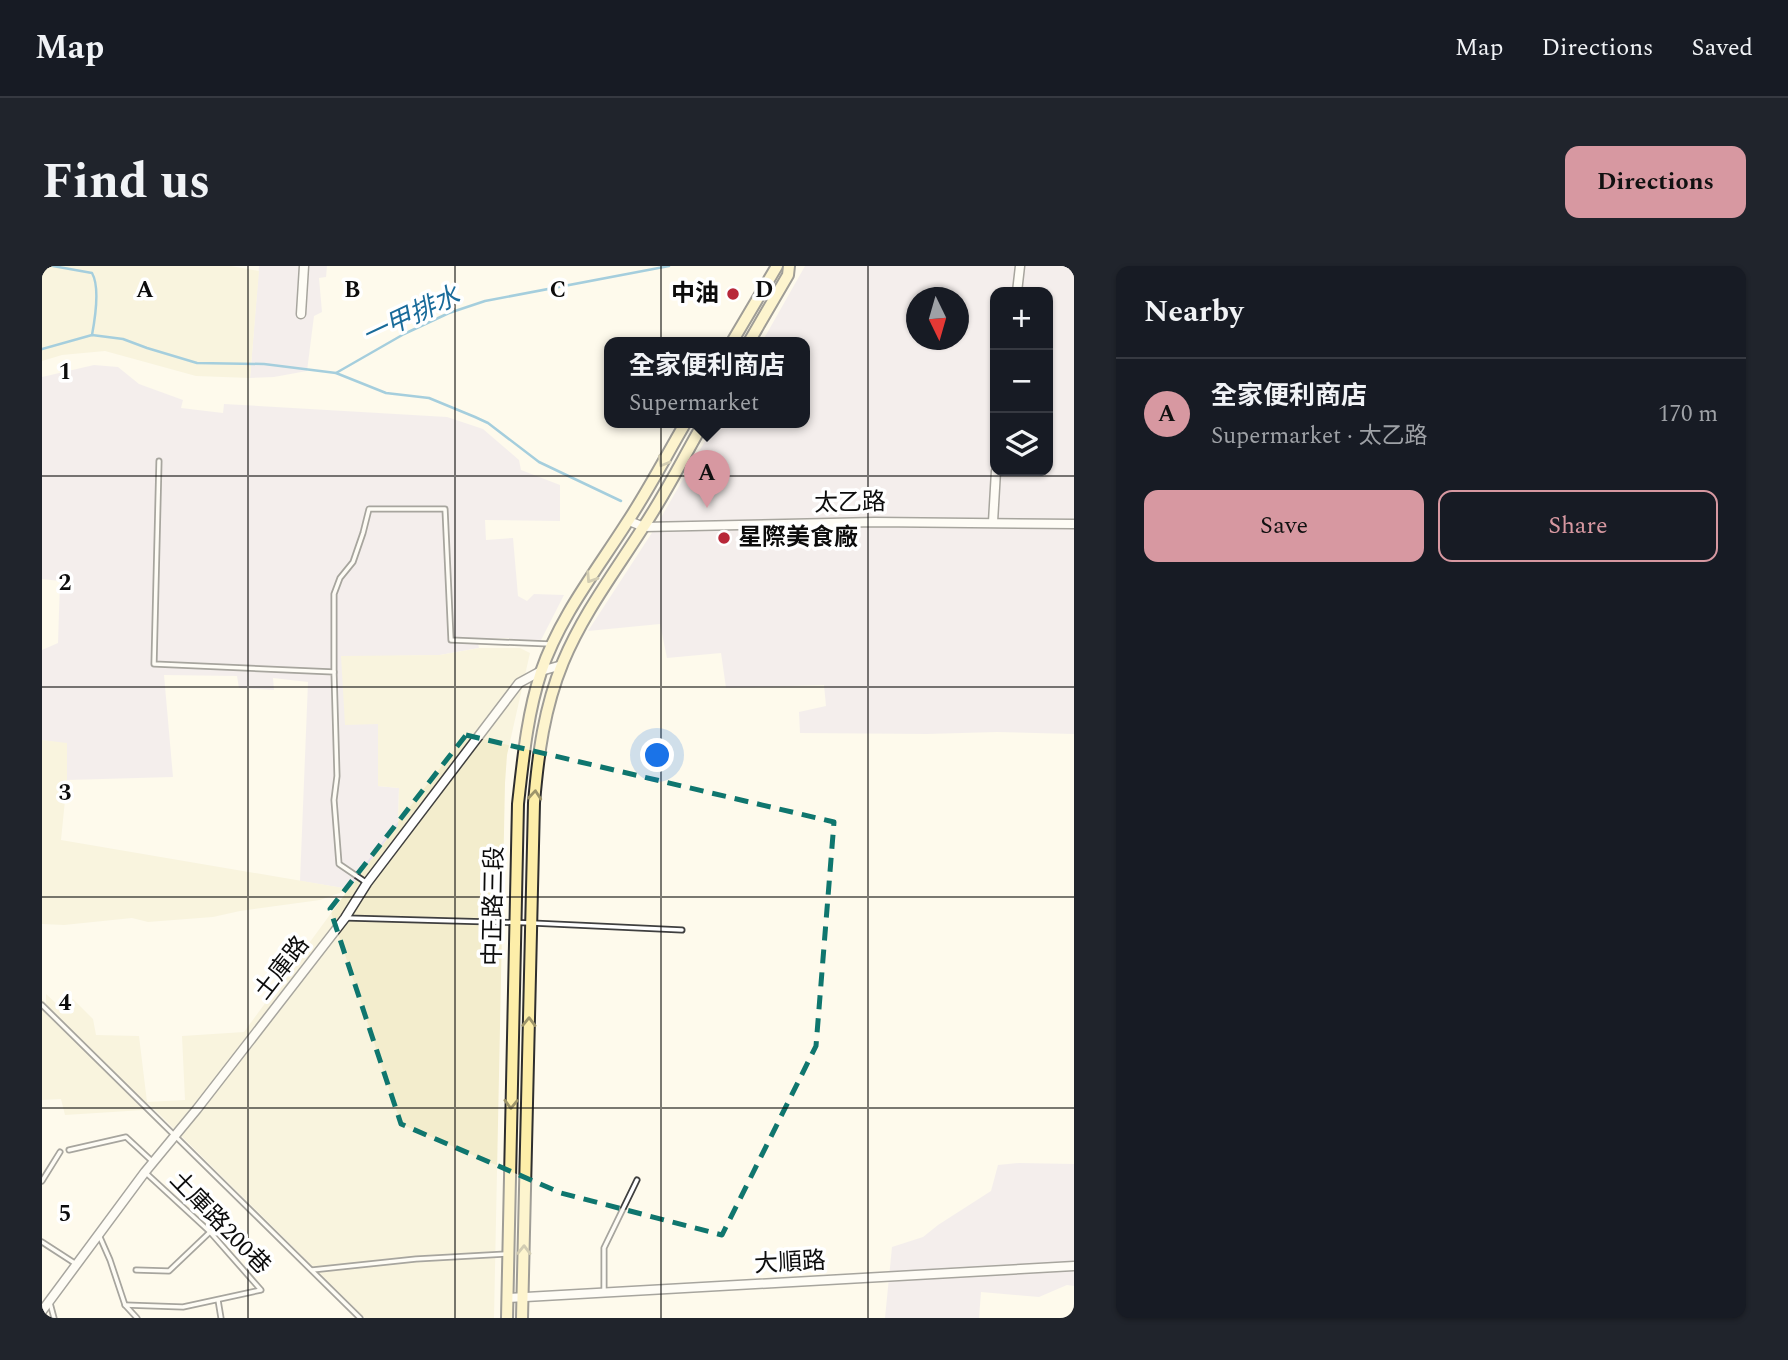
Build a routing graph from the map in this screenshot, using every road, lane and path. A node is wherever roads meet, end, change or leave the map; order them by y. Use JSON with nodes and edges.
{"nodes":[{"id":1,"x":304,"y":266,"type":"edge"},
{"id":2,"x":777,"y":266,"type":"edge"},
{"id":3,"x":789,"y":266,"type":"edge"},
{"id":4,"x":1020,"y":266,"type":"edge"},
{"id":5,"x":1018,"y":287,"type":"edge"},
{"id":6,"x":301,"y":314,"type":"dead end"},
{"id":7,"x":735,"y":337,"type":"edge"},
{"id":8,"x":752,"y":337,"type":"edge"},
{"id":9,"x":683,"y":428,"type":"edge"},
{"id":10,"x":701,"y":428,"type":"edge"},
{"id":11,"x":159,"y":461,"type":"dead end"},
{"id":12,"x":996,"y":476,"type":"edge"},
{"id":13,"x":629,"y":521,"type":"junction"},
{"id":14,"x":993,"y":522,"type":"junction"},
{"id":15,"x":1074,"y":524,"type":"edge"},
{"id":16,"x":644,"y":527,"type":"junction"},
{"id":17,"x":553,"y":645,"type":"junction"},
{"id":18,"x":562,"y":664,"type":"junction"},
{"id":19,"x":541,"y":671,"type":"junction"},
{"id":20,"x":334,"y":672,"type":"junction"},
{"id":21,"x":367,"y":883,"type":"junction"},
{"id":22,"x":345,"y":918,"type":"junction"},
{"id":23,"x":514,"y":923,"type":"junction"},
{"id":24,"x":532,"y":923,"type":"junction"},
{"id":25,"x":682,"y":930,"type":"dead end"},
{"id":26,"x":42,"y":1006,"type":"edge"},
{"id":27,"x":174,"y":1137,"type":"junction"},
{"id":28,"x":69,"y":1150,"type":"dead end"},
{"id":29,"x":61,"y":1152,"type":"dead end"},
{"id":30,"x":153,"y":1162,"type":"junction"},
{"id":31,"x":145,"y":1172,"type":"junction"},
{"id":32,"x":637,"y":1180,"type":"dead end"},
{"id":33,"x":42,"y":1181,"type":"edge"},
{"id":34,"x":210,"y":1232,"type":"junction"},
{"id":35,"x":99,"y":1235,"type":"junction"},
{"id":36,"x":42,"y":1242,"type":"edge"},
{"id":37,"x":508,"y":1254,"type":"junction"},
{"id":38,"x":76,"y":1264,"type":"junction"},
{"id":39,"x":1074,"y":1266,"type":"edge"},
{"id":40,"x":136,"y":1270,"type":"dead end"},
{"id":41,"x":310,"y":1270,"type":"junction"},
{"id":42,"x":604,"y":1293,"type":"junction"},
{"id":43,"x":523,"y":1297,"type":"junction"},
{"id":44,"x":508,"y":1298,"type":"junction"},
{"id":45,"x":218,"y":1300,"type":"junction"},
{"id":46,"x":49,"y":1301,"type":"junction"},
{"id":47,"x":125,"y":1305,"type":"junction"},
{"id":48,"x":42,"y":1311,"type":"edge"},
{"id":49,"x":54,"y":1318,"type":"edge"},
{"id":50,"x":137,"y":1318,"type":"edge"},
{"id":51,"x":220,"y":1318,"type":"edge"},
{"id":52,"x":360,"y":1318,"type":"edge"},
{"id":53,"x":507,"y":1318,"type":"edge"},
{"id":54,"x":523,"y":1318,"type":"edge"}],
"edges":[{"from":1,"to":6,"type":"street"},
{"from":2,"to":7,"type":"main road"},
{"from":3,"to":8,"type":"main road"},
{"from":4,"to":5,"type":"street"},
{"from":9,"to":13,"type":"main road","name":"中正路三段","one_way":true},
{"from":10,"to":16,"type":"main road","name":"中正路三段"},
{"from":11,"to":20,"type":"lane"},
{"from":12,"to":14,"type":"street"},
{"from":13,"to":16,"type":"street","name":"太乙路"},
{"from":13,"to":17,"type":"main road","name":"中正路三段","one_way":true},
{"from":14,"to":15,"type":"street","name":"太乙路"},
{"from":14,"to":16,"type":"street","name":"太乙路"},
{"from":16,"to":18,"type":"main road","name":"中正路三段"},
{"from":17,"to":19,"type":"main road","name":"中正路三段"},
{"from":17,"to":20,"type":"lane"},
{"from":18,"to":19,"type":"street","name":"土庫路"},
{"from":24,"to":18,"type":"main road","name":"中正路三段","one_way":true},
{"from":19,"to":21,"type":"street","name":"土庫路"},
{"from":19,"to":23,"type":"main road","name":"中正路三段"},
{"from":20,"to":21,"type":"lane"},
{"from":21,"to":22,"type":"street","name":"土庫路"},
{"from":22,"to":23,"type":"lane"},
{"from":22,"to":27,"type":"street","name":"土庫路"},
{"from":23,"to":24,"type":"lane"},
{"from":23,"to":37,"type":"main road","name":"中正路三段","one_way":true},
{"from":24,"to":25,"type":"lane"},
{"from":43,"to":24,"type":"main road","name":"中正路三段","one_way":true},
{"from":26,"to":27,"type":"lane","name":"土庫路200巷"},
{"from":27,"to":30,"type":"street","name":"土庫路"},
{"from":27,"to":41,"type":"lane","name":"土庫路200巷"},
{"from":28,"to":30,"type":"lane"},
{"from":29,"to":33,"type":"lane"},
{"from":30,"to":31,"type":"street","name":"土庫路"},
{"from":31,"to":34,"type":"lane","name":"土庫路200巷"},
{"from":31,"to":35,"type":"street","name":"土庫路"},
{"from":32,"to":42,"type":"lane"},
{"from":34,"to":40,"type":"lane"},
{"from":34,"to":45,"type":"lane","name":"土庫路200巷"},
{"from":35,"to":38,"type":"street","name":"土庫路"},
{"from":35,"to":47,"type":"lane"},
{"from":36,"to":38,"type":"lane"},
{"from":37,"to":41,"type":"lane"},
{"from":37,"to":44,"type":"main road","name":"中正路三段"},
{"from":38,"to":46,"type":"street","name":"土庫路"},
{"from":39,"to":42,"type":"street","name":"大順路"},
{"from":41,"to":52,"type":"lane","name":"土庫路200巷"},
{"from":42,"to":43,"type":"street","name":"大順路"},
{"from":43,"to":44,"type":"street","name":"大順路"},
{"from":43,"to":54,"type":"main road","name":"中正路三段"},
{"from":44,"to":53,"type":"main road","name":"中正路三段"},
{"from":45,"to":47,"type":"lane","name":"土庫路200巷"},
{"from":45,"to":51,"type":"lane"},
{"from":46,"to":48,"type":"street","name":"土庫路"},
{"from":46,"to":49,"type":"lane"},
{"from":47,"to":50,"type":"lane"}]}
